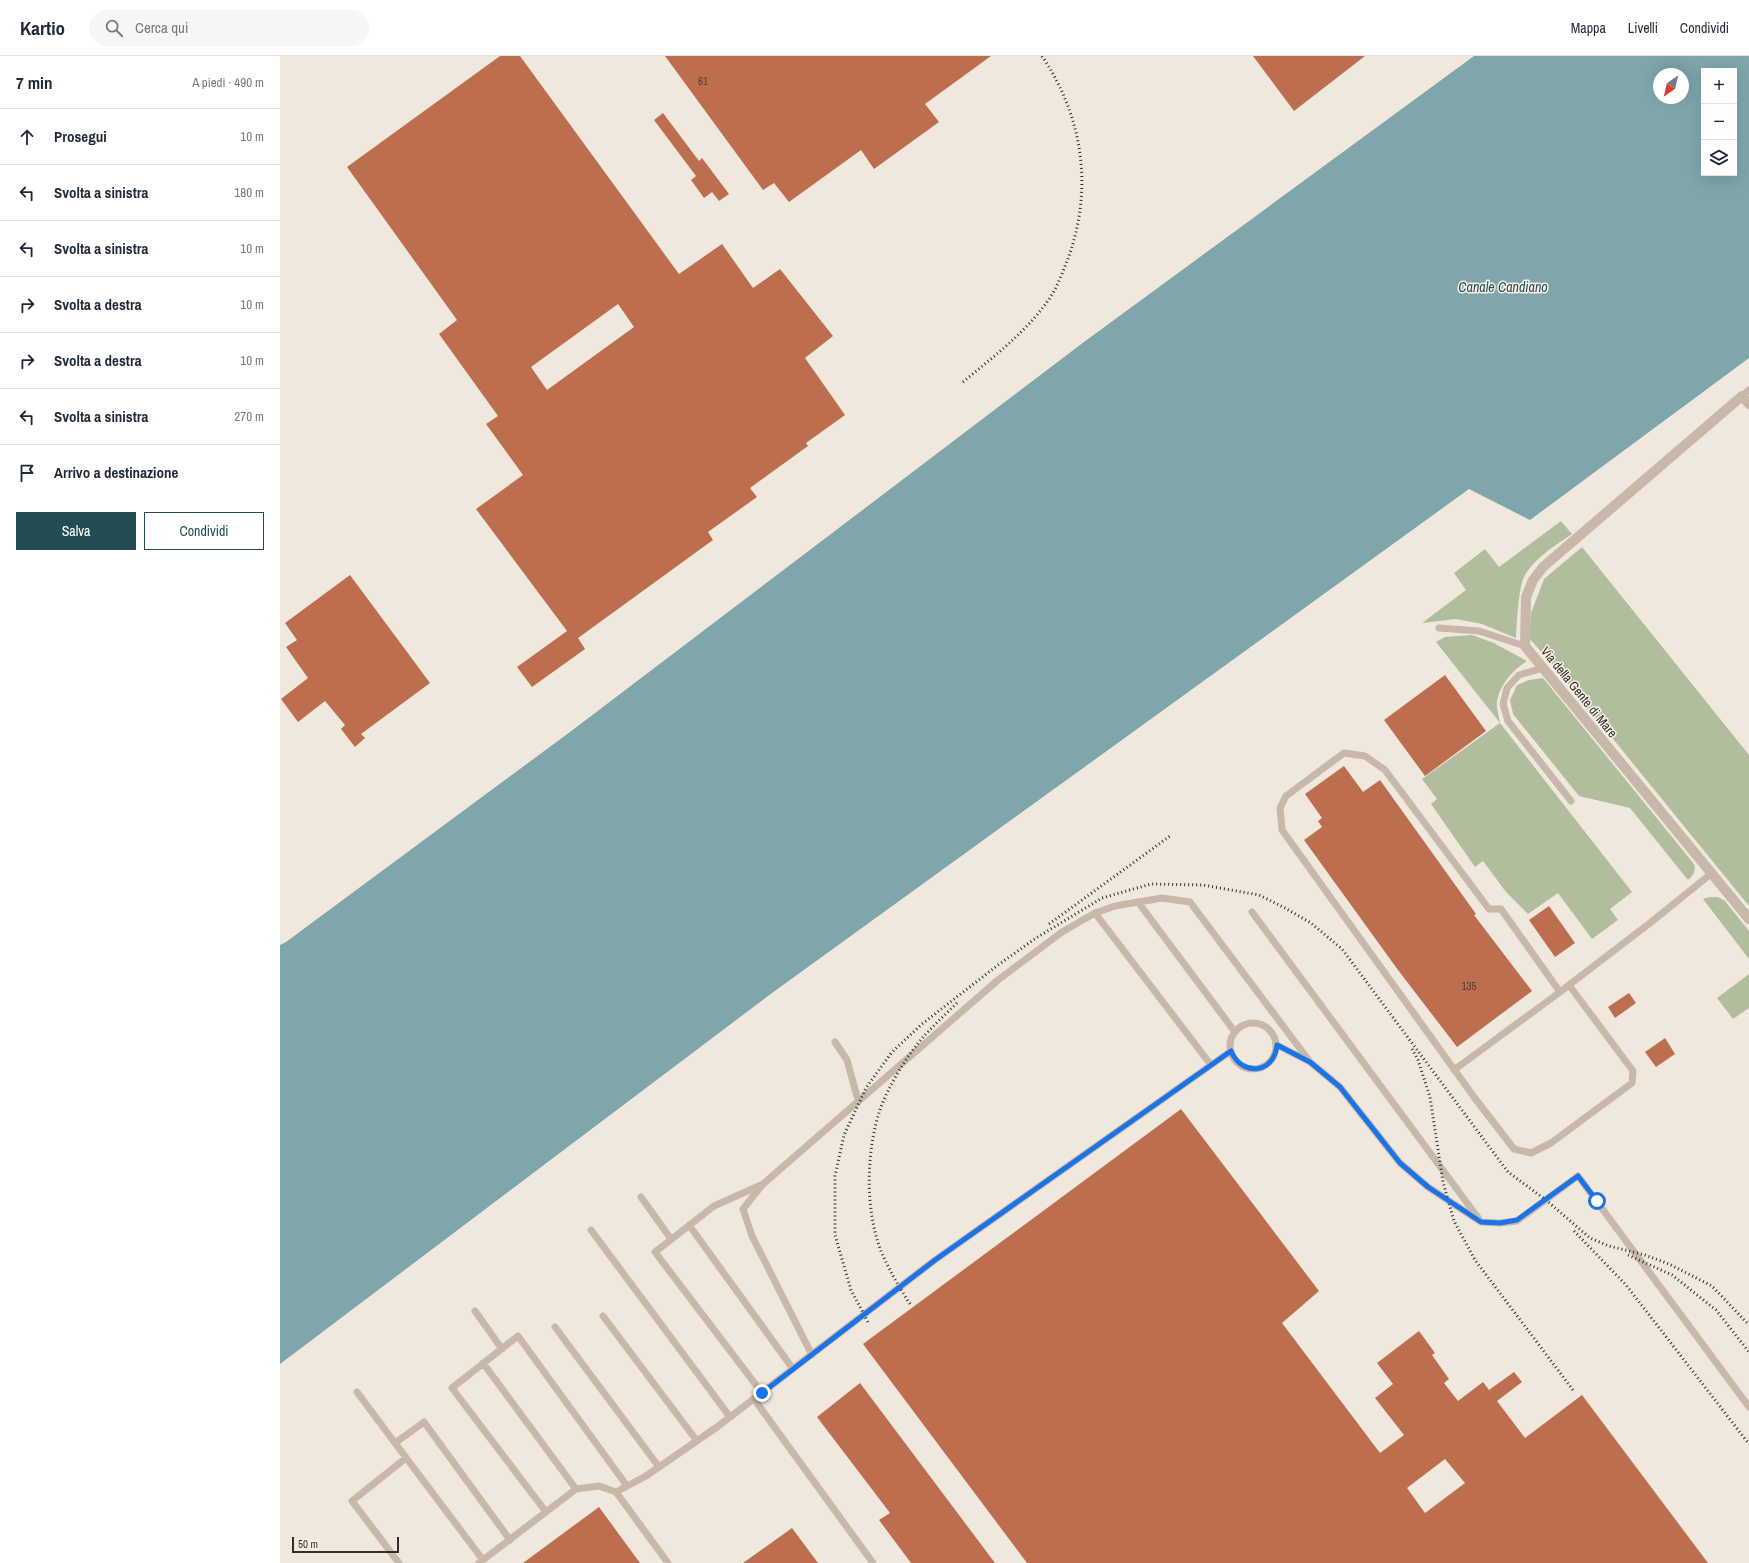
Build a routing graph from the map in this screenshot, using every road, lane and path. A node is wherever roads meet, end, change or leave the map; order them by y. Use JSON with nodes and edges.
{"nodes":[{"id":1,"x":1746,"y":393,"type":"edge"},
{"id":2,"x":1749,"y":404,"type":"edge"},
{"id":3,"x":1439,"y":628,"type":"dead end"},
{"id":4,"x":1525,"y":646,"type":"junction"},
{"id":5,"x":1542,"y":668,"type":"junction"},
{"id":6,"x":1571,"y":801,"type":"dead end"},
{"id":7,"x":1712,"y":873,"type":"junction"},
{"id":8,"x":1138,"y":902,"type":"junction"},
{"id":9,"x":1252,"y":912,"type":"dead end"},
{"id":10,"x":1095,"y":913,"type":"junction"},
{"id":11,"x":1749,"y":919,"type":"edge"},
{"id":12,"x":1569,"y":985,"type":"junction"},
{"id":13,"x":1560,"y":992,"type":"junction"},
{"id":14,"x":1235,"y":1032,"type":"junction"},
{"id":15,"x":835,"y":1042,"type":"dead end"},
{"id":16,"x":1277,"y":1045,"type":"junction"},
{"id":17,"x":1231,"y":1051,"type":"junction"},
{"id":18,"x":1310,"y":1062,"type":"junction"},
{"id":19,"x":1211,"y":1065,"type":"junction"},
{"id":20,"x":1454,"y":1070,"type":"junction"},
{"id":21,"x":858,"y":1100,"type":"junction"},
{"id":22,"x":763,"y":1184,"type":"junction"},
{"id":23,"x":641,"y":1197,"type":"dead end"},
{"id":24,"x":1481,"y":1222,"type":"junction"},
{"id":25,"x":690,"y":1225,"type":"junction"},
{"id":26,"x":591,"y":1230,"type":"dead end"},
{"id":27,"x":671,"y":1239,"type":"junction"},
{"id":28,"x":475,"y":1311,"type":"dead end"},
{"id":29,"x":603,"y":1316,"type":"dead end"},
{"id":30,"x":555,"y":1327,"type":"dead end"},
{"id":31,"x":502,"y":1349,"type":"junction"},
{"id":32,"x":812,"y":1355,"type":"junction"},
{"id":33,"x":483,"y":1363,"type":"junction"},
{"id":34,"x":793,"y":1369,"type":"junction"},
{"id":35,"x":357,"y":1392,"type":"dead end"},
{"id":36,"x":762,"y":1393,"type":"junction"},
{"id":37,"x":754,"y":1399,"type":"junction"},
{"id":38,"x":1749,"y":1407,"type":"edge"},
{"id":39,"x":730,"y":1417,"type":"junction"},
{"id":40,"x":697,"y":1441,"type":"junction"},
{"id":41,"x":395,"y":1444,"type":"junction"},
{"id":42,"x":406,"y":1458,"type":"junction"},
{"id":43,"x":659,"y":1467,"type":"junction"},
{"id":44,"x":627,"y":1486,"type":"junction"},
{"id":45,"x":576,"y":1489,"type":"junction"},
{"id":46,"x":616,"y":1492,"type":"junction"},
{"id":47,"x":546,"y":1512,"type":"junction"},
{"id":48,"x":510,"y":1540,"type":"junction"},
{"id":49,"x":481,"y":1561,"type":"edge"},
{"id":50,"x":399,"y":1563,"type":"edge"},
{"id":51,"x":668,"y":1563,"type":"edge"},
{"id":52,"x":872,"y":1563,"type":"edge"}],
"edges":[{"from":1,"to":2,"type":"street","name":"Via della Gente di Mare"},
{"from":1,"to":4,"type":"street","name":"Via della Gente di Mare"},
{"from":3,"to":4,"type":"lane"},
{"from":4,"to":5,"type":"street","name":"Via della Gente di Mare"},
{"from":5,"to":6,"type":"lane"},
{"from":5,"to":7,"type":"street","name":"Via della Gente di Mare"},
{"from":7,"to":11,"type":"street","name":"Via della Gente di Mare"},
{"from":7,"to":12,"type":"lane"},
{"from":8,"to":10,"type":"lane"},
{"from":8,"to":14,"type":"lane"},
{"from":8,"to":18,"type":"lane"},
{"from":9,"to":24,"type":"lane"},
{"from":10,"to":19,"type":"lane"},
{"from":10,"to":21,"type":"lane"},
{"from":12,"to":13,"type":"lane"},
{"from":12,"to":20,"type":"lane"},
{"from":13,"to":20,"type":"lane"},
{"from":13,"to":20,"type":"lane"},
{"from":14,"to":16,"type":"lane"},
{"from":14,"to":17,"type":"lane"},
{"from":15,"to":21,"type":"lane"},
{"from":16,"to":17,"type":"lane"},
{"from":16,"to":18,"type":"lane"},
{"from":17,"to":19,"type":"lane"},
{"from":18,"to":24,"type":"lane"},
{"from":19,"to":32,"type":"lane"},
{"from":21,"to":22,"type":"lane"},
{"from":22,"to":25,"type":"lane"},
{"from":22,"to":32,"type":"lane"},
{"from":23,"to":27,"type":"lane"},
{"from":24,"to":38,"type":"lane"},
{"from":25,"to":27,"type":"lane"},
{"from":25,"to":34,"type":"lane"},
{"from":26,"to":39,"type":"lane"},
{"from":27,"to":36,"type":"lane"},
{"from":28,"to":31,"type":"lane"},
{"from":29,"to":40,"type":"lane"},
{"from":30,"to":43,"type":"lane"},
{"from":31,"to":33,"type":"lane"},
{"from":31,"to":44,"type":"lane"},
{"from":32,"to":34,"type":"lane"},
{"from":33,"to":45,"type":"lane"},
{"from":33,"to":47,"type":"lane"},
{"from":34,"to":36,"type":"lane"},
{"from":35,"to":41,"type":"lane"},
{"from":36,"to":37,"type":"lane"},
{"from":37,"to":39,"type":"lane"},
{"from":37,"to":52,"type":"lane"},
{"from":39,"to":40,"type":"lane"},
{"from":40,"to":43,"type":"lane"},
{"from":41,"to":42,"type":"lane"},
{"from":41,"to":48,"type":"lane"},
{"from":42,"to":49,"type":"lane"},
{"from":42,"to":50,"type":"lane"},
{"from":43,"to":44,"type":"lane"},
{"from":44,"to":46,"type":"lane"},
{"from":45,"to":46,"type":"lane"},
{"from":45,"to":47,"type":"lane"},
{"from":46,"to":51,"type":"lane"},
{"from":47,"to":48,"type":"lane"},
{"from":48,"to":49,"type":"lane"}]}
